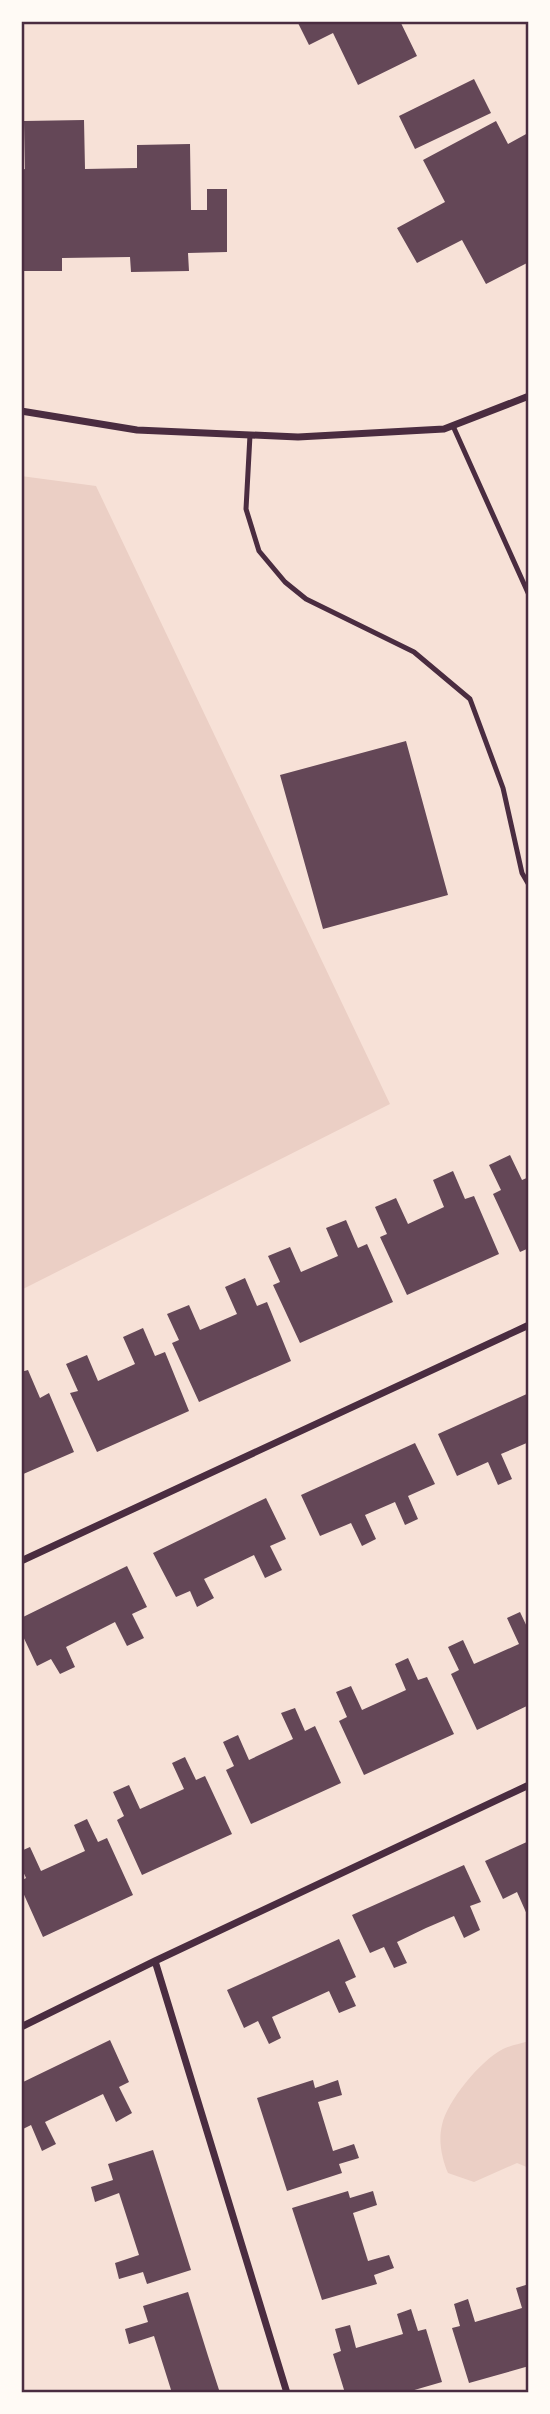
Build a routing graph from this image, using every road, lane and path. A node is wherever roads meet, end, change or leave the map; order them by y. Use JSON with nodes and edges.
{"nodes":[{"id":1,"x":529,"y":396,"type":"edge"},
{"id":2,"x":21,"y":411,"type":"edge"},
{"id":3,"x":453,"y":426,"type":"junction"},
{"id":4,"x":250,"y":435,"type":"junction"},
{"id":5,"x":529,"y":595,"type":"edge"},
{"id":6,"x":529,"y":885,"type":"edge"},
{"id":7,"x":529,"y":1325,"type":"edge"},
{"id":8,"x":21,"y":1561,"type":"edge"},
{"id":9,"x":529,"y":1785,"type":"edge"},
{"id":10,"x":155,"y":1961,"type":"junction"},
{"id":11,"x":21,"y":2028,"type":"edge"},
{"id":12,"x":287,"y":2393,"type":"edge"}],
"edges":[{"from":1,"to":3,"type":"street"},
{"from":2,"to":4,"type":"street"},
{"from":3,"to":4,"type":"street"},
{"from":3,"to":5,"type":"lane"},
{"from":4,"to":6,"type":"lane"},
{"from":7,"to":8,"type":"street"},
{"from":9,"to":10,"type":"street"},
{"from":10,"to":11,"type":"street"},
{"from":10,"to":12,"type":"street"}]}
